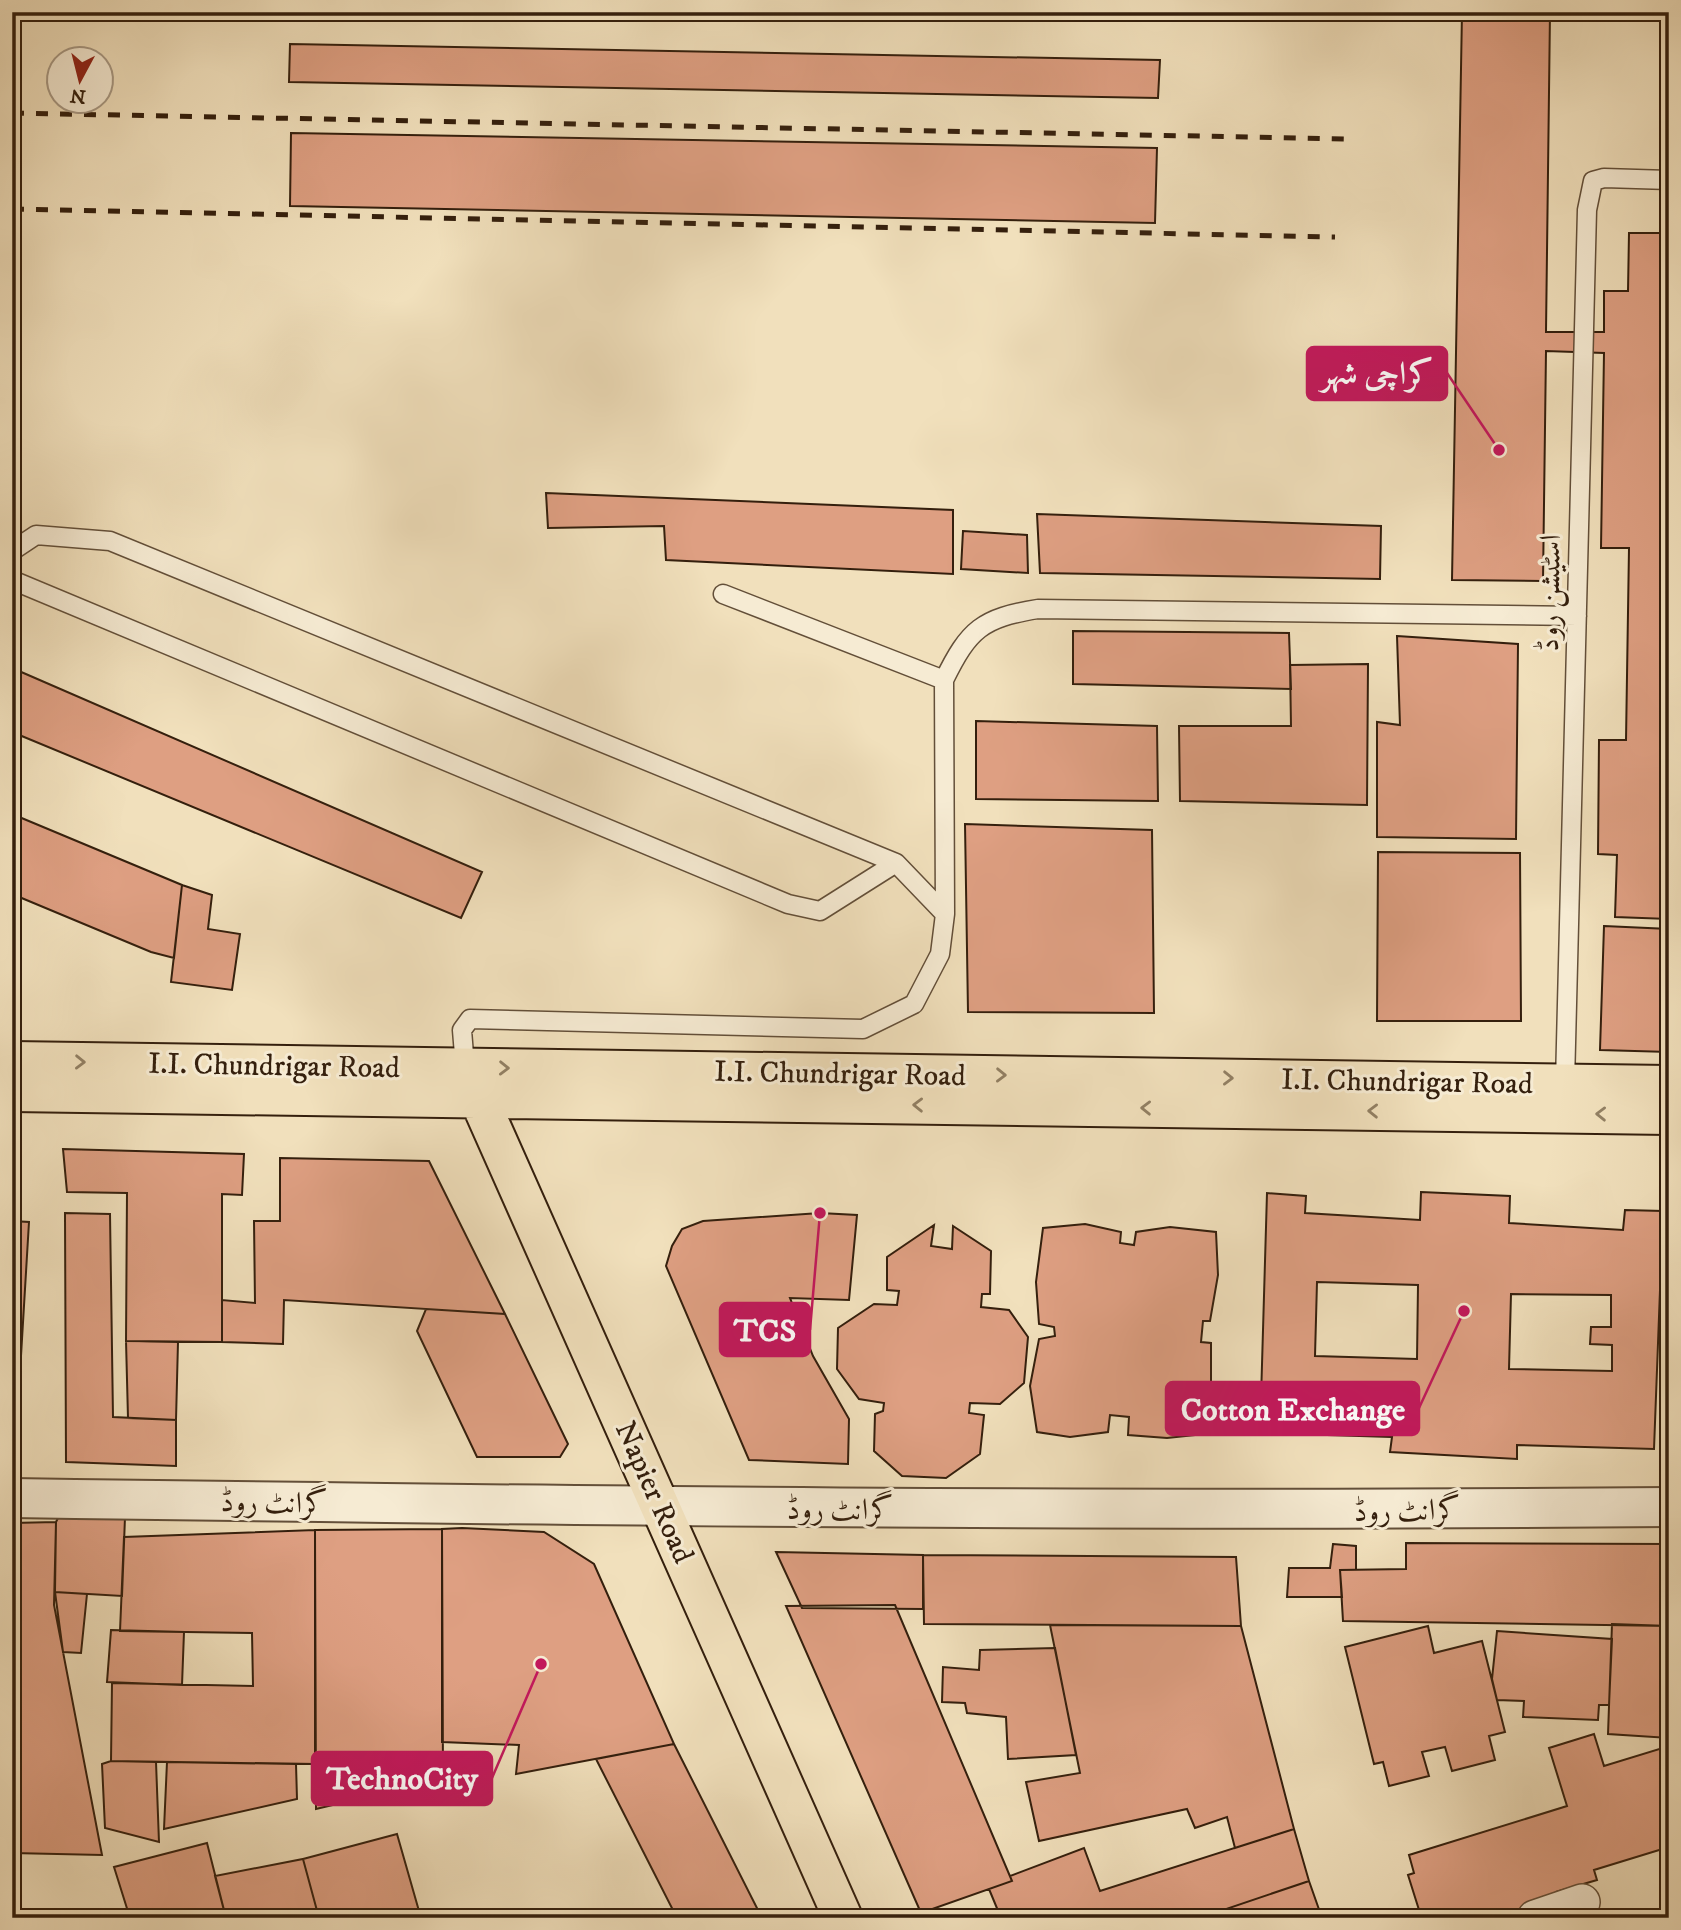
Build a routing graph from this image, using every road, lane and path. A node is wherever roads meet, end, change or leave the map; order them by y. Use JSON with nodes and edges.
{"nodes":[{"id":1,"x":1669,"y":180,"type":"edge"},
{"id":2,"x":12,"y":551,"type":"edge"},
{"id":3,"x":12,"y":580,"type":"edge"},
{"id":4,"x":723,"y":594,"type":"dead end"},
{"id":5,"x":1577,"y":617,"type":"junction"},
{"id":6,"x":944,"y":680,"type":"junction"},
{"id":7,"x":896,"y":863,"type":"junction"},
{"id":8,"x":945,"y":914,"type":"junction"},
{"id":9,"x":12,"y":1061,"type":"edge"},
{"id":10,"x":472,"y":1083,"type":"junction"},
{"id":11,"x":1565,"y":1083,"type":"junction"},
{"id":12,"x":1669,"y":1084,"type":"edge"},
{"id":13,"x":12,"y":1092,"type":"edge"},
{"id":14,"x":1669,"y":1115,"type":"edge"},
{"id":15,"x":12,"y":1498,"type":"edge"},
{"id":16,"x":662,"y":1507,"type":"junction"},
{"id":17,"x":1669,"y":1507,"type":"edge"},
{"id":18,"x":1582,"y":1902,"type":"dead end"},
{"id":19,"x":843,"y":1918,"type":"edge"},
{"id":20,"x":1535,"y":1918,"type":"edge"}],
"edges":[{"from":1,"to":5,"type":"lane","name":"اسٹیشن روڈ"},
{"from":2,"to":7,"type":"lane"},
{"from":3,"to":7,"type":"lane"},
{"from":4,"to":6,"type":"lane"},
{"from":5,"to":6,"type":"lane"},
{"from":5,"to":11,"type":"lane","name":"اسٹیشن روڈ"},
{"from":6,"to":8,"type":"lane"},
{"from":7,"to":8,"type":"lane"},
{"from":8,"to":10,"type":"lane"},
{"from":9,"to":10,"type":"main road","name":"I.I. Chundrigar Road","one_way":true},
{"from":10,"to":11,"type":"main road","name":"I.I. Chundrigar Road","one_way":true},
{"from":10,"to":13,"type":"main road","name":"I.I. Chundrigar Road"},
{"from":14,"to":10,"type":"main road","name":"I.I. Chundrigar Road","one_way":true},
{"from":10,"to":16,"type":"main road","name":"Napier Road"},
{"from":11,"to":12,"type":"main road","name":"I.I. Chundrigar Road"},
{"from":15,"to":16,"type":"street","name":"گرانٹ روڈ"},
{"from":16,"to":17,"type":"street","name":"گرانٹ روڈ"},
{"from":16,"to":19,"type":"main road","name":"Napier Road"},
{"from":18,"to":20,"type":"street"}]}
